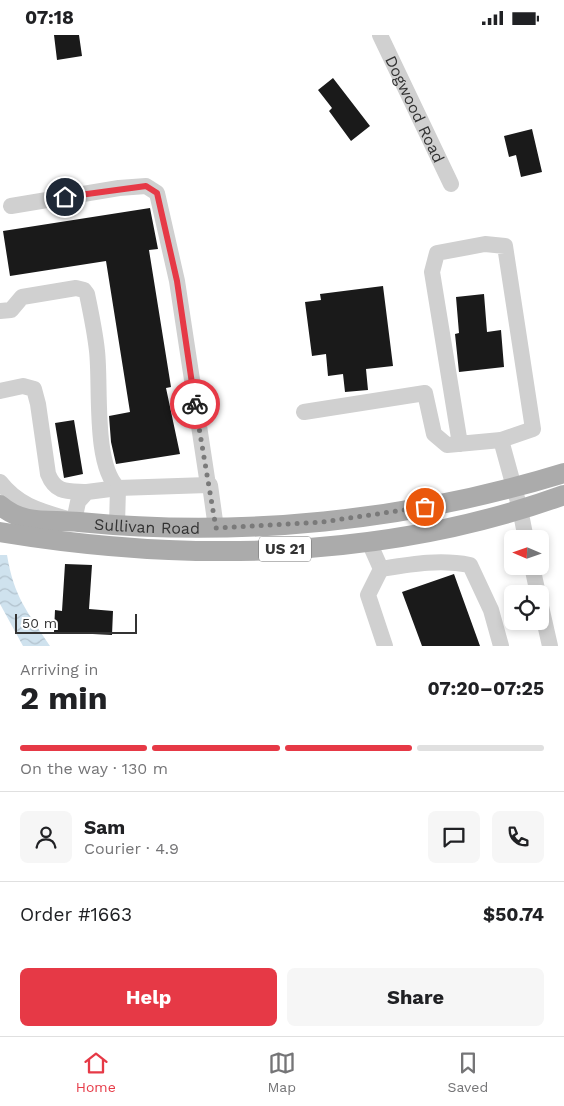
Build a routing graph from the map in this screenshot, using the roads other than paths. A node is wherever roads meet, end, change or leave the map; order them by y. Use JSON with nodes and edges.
{"nodes":[{"id":1,"x":380,"y":35,"type":"edge"},
{"id":2,"x":451,"y":184,"type":"dead end"},
{"id":3,"x":11,"y":206,"type":"dead end"},
{"id":4,"x":0,"y":311,"type":"edge"},
{"id":5,"x":0,"y":391,"type":"edge"},
{"id":6,"x":304,"y":412,"type":"dead end"},
{"id":7,"x":501,"y":439,"type":"junction"},
{"id":8,"x":460,"y":444,"type":"junction"},
{"id":9,"x":564,"y":473,"type":"edge"},
{"id":10,"x":0,"y":482,"type":"edge"},
{"id":11,"x":208,"y":485,"type":"junction"},
{"id":12,"x":118,"y":488,"type":"junction"},
{"id":13,"x":514,"y":488,"type":"junction"},
{"id":14,"x":87,"y":492,"type":"junction"},
{"id":15,"x":564,"y":495,"type":"edge"},
{"id":16,"x":0,"y":505,"type":"edge"},
{"id":17,"x":520,"y":509,"type":"junction"},
{"id":18,"x":74,"y":521,"type":"junction"},
{"id":19,"x":117,"y":525,"type":"junction"},
{"id":20,"x":216,"y":528,"type":"junction"},
{"id":21,"x":524,"y":530,"type":"edge"},
{"id":22,"x":6,"y":533,"type":"edge"},
{"id":23,"x":369,"y":542,"type":"junction"},
{"id":24,"x":381,"y":569,"type":"junction"},
{"id":25,"x":546,"y":630,"type":"edge"},
{"id":26,"x":385,"y":646,"type":"edge"},
{"id":27,"x":501,"y":646,"type":"edge"},
{"id":28,"x":550,"y":646,"type":"edge"}],
"edges":[{"from":1,"to":2,"type":"street","name":"Dogwood Road"},
{"from":3,"to":11,"type":"street"},
{"from":4,"to":12,"type":"street"},
{"from":5,"to":14,"type":"street"},
{"from":6,"to":8,"type":"street"},
{"from":7,"to":8,"type":"street"},
{"from":7,"to":8,"type":"street"},
{"from":7,"to":13,"type":"street"},
{"from":9,"to":13,"type":"main road","name":"Sullivan Road","number":"US 21"},
{"from":10,"to":18,"type":"street"},
{"from":11,"to":12,"type":"street"},
{"from":11,"to":20,"type":"street"},
{"from":12,"to":14,"type":"street"},
{"from":12,"to":19,"type":"street"},
{"from":13,"to":17,"type":"street"},
{"from":13,"to":20,"type":"main road","name":"Sullivan Road","number":"US 21"},
{"from":14,"to":18,"type":"street"},
{"from":15,"to":17,"type":"main road","name":"Sullivan Road","number":"US 21"},
{"from":16,"to":18,"type":"main road","name":"Sullivan Road","number":"US 21"},
{"from":17,"to":21,"type":"street"},
{"from":17,"to":23,"type":"main road","name":"Sullivan Road","number":"US 21"},
{"from":18,"to":19,"type":"main road","name":"Sullivan Road","number":"US 21"},
{"from":19,"to":20,"type":"main road","name":"Sullivan Road","number":"US 21"},
{"from":22,"to":23,"type":"main road","name":"Sullivan Road","number":"US 21"},
{"from":23,"to":24,"type":"street"},
{"from":24,"to":26,"type":"street"},
{"from":24,"to":27,"type":"street"},
{"from":25,"to":28,"type":"street"}]}
